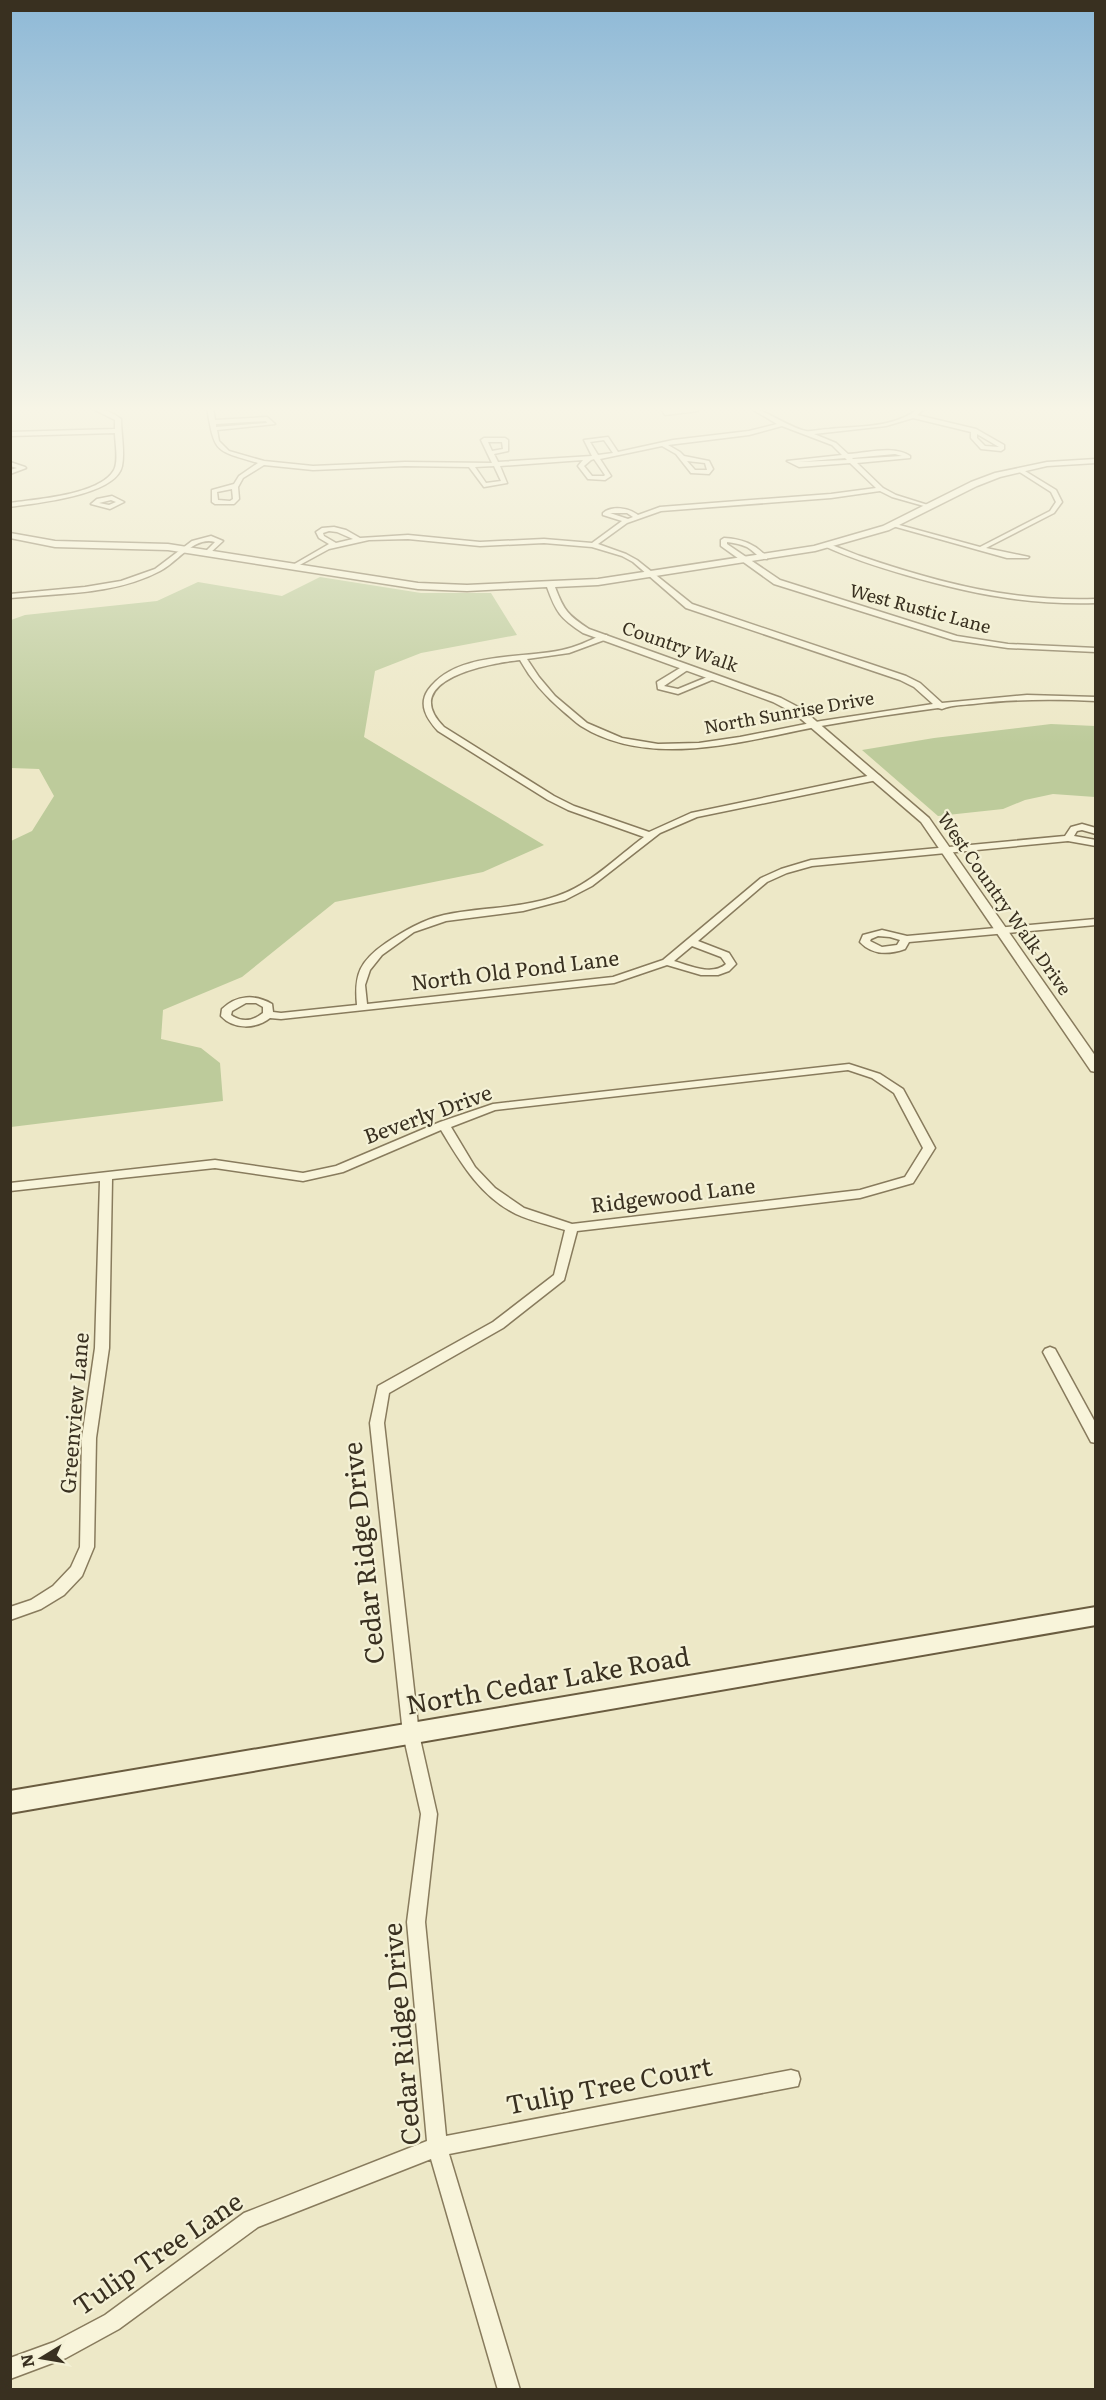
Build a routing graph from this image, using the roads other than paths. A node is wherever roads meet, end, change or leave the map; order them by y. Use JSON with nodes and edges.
{"nodes":[{"id":1,"x":625,"y":520,"type":"edge"},
{"id":2,"x":902,"y":520,"type":"edge"},
{"id":3,"x":1036,"y":520,"type":"edge"},
{"id":4,"x":628,"y":521,"type":"joint"},
{"id":5,"x":892,"y":525,"type":"junction"},
{"id":6,"x":10,"y":535,"type":"edge"},
{"id":7,"x":358,"y":540,"type":"junction"},
{"id":8,"x":335,"y":545,"type":"junction"},
{"id":9,"x":593,"y":545,"type":"junction"},
{"id":10,"x":826,"y":545,"type":"junction"},
{"id":11,"x":186,"y":549,"type":"junction"},
{"id":12,"x":980,"y":549,"type":"junction"},
{"id":13,"x":208,"y":552,"type":"junction"},
{"id":14,"x":1026,"y":557,"type":"dead end"},
{"id":15,"x":765,"y":558,"type":"junction"},
{"id":16,"x":746,"y":561,"type":"junction"},
{"id":17,"x":294,"y":566,"type":"junction"},
{"id":18,"x":651,"y":575,"type":"junction"},
{"id":19,"x":550,"y":584,"type":"junction"},
{"id":20,"x":10,"y":596,"type":"edge"},
{"id":21,"x":1095,"y":601,"type":"edge"},
{"id":22,"x":604,"y":637,"type":"junction"},
{"id":23,"x":1095,"y":650,"type":"edge"},
{"id":24,"x":523,"y":658,"type":"junction"},
{"id":25,"x":687,"y":667,"type":"junction"},
{"id":26,"x":715,"y":677,"type":"junction"},
{"id":27,"x":1095,"y":699,"type":"edge"},
{"id":28,"x":942,"y":707,"type":"junction"},
{"id":29,"x":816,"y":725,"type":"junction"},
{"id":30,"x":877,"y":777,"type":"junction"},
{"id":31,"x":1095,"y":831,"type":"edge"},
{"id":32,"x":651,"y":836,"type":"junction"},
{"id":33,"x":1068,"y":838,"type":"junction"},
{"id":34,"x":1095,"y":843,"type":"edge"},
{"id":35,"x":948,"y":850,"type":"junction"},
{"id":36,"x":1095,"y":922,"type":"edge"},
{"id":37,"x":1001,"y":930,"type":"junction"},
{"id":38,"x":906,"y":939,"type":"dead end"},
{"id":39,"x":691,"y":942,"type":"junction"},
{"id":40,"x":667,"y":962,"type":"junction"},
{"id":41,"x":362,"y":1007,"type":"junction"},
{"id":42,"x":268,"y":1014,"type":"dead end"},
{"id":43,"x":1095,"y":1068,"type":"edge"},
{"id":44,"x":444,"y":1125,"type":"junction"},
{"id":45,"x":930,"y":1148,"type":"joint"},
{"id":46,"x":106,"y":1175,"type":"junction"},
{"id":47,"x":10,"y":1187,"type":"edge"},
{"id":48,"x":572,"y":1228,"type":"junction"},
{"id":49,"x":1050,"y":1352,"type":"dead end"},
{"id":50,"x":1095,"y":1438,"type":"edge"},
{"id":51,"x":10,"y":1614,"type":"edge"},
{"id":52,"x":1095,"y":1616,"type":"edge"},
{"id":53,"x":411,"y":1734,"type":"junction"},
{"id":54,"x":10,"y":1802,"type":"edge"},
{"id":55,"x":791,"y":2079,"type":"dead end"},
{"id":56,"x":437,"y":2147,"type":"junction"},
{"id":57,"x":10,"y":2369,"type":"edge"},
{"id":58,"x":509,"y":2390,"type":"edge"}],
"edges":[{"from":1,"to":4,"type":"street"},
{"from":2,"to":5,"type":"street"},
{"from":3,"to":12,"type":"street"},
{"from":4,"to":9,"type":"street"},
{"from":5,"to":10,"type":"street"},
{"from":5,"to":12,"type":"street"},
{"from":6,"to":11,"type":"street"},
{"from":7,"to":8,"type":"street"},
{"from":7,"to":8,"type":"street"},
{"from":7,"to":9,"type":"street"},
{"from":8,"to":17,"type":"street"},
{"from":9,"to":18,"type":"street"},
{"from":10,"to":15,"type":"street"},
{"from":10,"to":21,"type":"street"},
{"from":11,"to":13,"type":"street"},
{"from":11,"to":13,"type":"street"},
{"from":11,"to":20,"type":"street"},
{"from":12,"to":14,"type":"street"},
{"from":13,"to":17,"type":"street"},
{"from":15,"to":16,"type":"street"},
{"from":15,"to":16,"type":"street","name":"West Rustic Lane"},
{"from":16,"to":18,"type":"street"},
{"from":16,"to":23,"type":"street","name":"West Rustic Lane"},
{"from":17,"to":19,"type":"street"},
{"from":18,"to":19,"type":"street"},
{"from":18,"to":28,"type":"street"},
{"from":19,"to":22,"type":"street","name":"Country Walk"},
{"from":22,"to":24,"type":"street"},
{"from":22,"to":25,"type":"street","name":"Country Walk"},
{"from":24,"to":29,"type":"street","name":"North Sunrise Drive"},
{"from":24,"to":32,"type":"street"},
{"from":25,"to":26,"type":"street","name":"Country Walk"},
{"from":25,"to":26,"type":"street"},
{"from":26,"to":29,"type":"street","name":"Country Walk"},
{"from":27,"to":28,"type":"street","name":"North Sunrise Drive"},
{"from":28,"to":29,"type":"street","name":"North Sunrise Drive"},
{"from":29,"to":30,"type":"street","name":"West Country Walk Drive"},
{"from":30,"to":32,"type":"street"},
{"from":30,"to":35,"type":"street","name":"West Country Walk Drive"},
{"from":31,"to":33,"type":"street"},
{"from":32,"to":41,"type":"street"},
{"from":33,"to":34,"type":"street"},
{"from":33,"to":35,"type":"street","name":"North Old Pond Lane"},
{"from":35,"to":37,"type":"street","name":"West Country Walk Drive"},
{"from":35,"to":39,"type":"street","name":"North Old Pond Lane"},
{"from":36,"to":37,"type":"street"},
{"from":37,"to":38,"type":"street"},
{"from":37,"to":43,"type":"street","name":"West Country Walk Drive"},
{"from":39,"to":40,"type":"street","name":"North Old Pond Lane"},
{"from":39,"to":40,"type":"street"},
{"from":40,"to":41,"type":"street","name":"North Old Pond Lane"},
{"from":41,"to":42,"type":"street","name":"North Old Pond Lane"},
{"from":44,"to":45,"type":"street","name":"Beverly Drive"},
{"from":44,"to":46,"type":"street","name":"Beverly Drive"},
{"from":44,"to":48,"type":"street","name":"Ridgewood Lane"},
{"from":45,"to":48,"type":"street","name":"Ridgewood Lane"},
{"from":46,"to":47,"type":"street","name":"Beverly Drive"},
{"from":46,"to":51,"type":"street","name":"Greenview Lane"},
{"from":48,"to":53,"type":"street","name":"Cedar Ridge Drive"},
{"from":49,"to":50,"type":"street"},
{"from":52,"to":53,"type":"main road","name":"North Cedar Lake Road"},
{"from":53,"to":54,"type":"main road","name":"North Cedar Lake Road"},
{"from":53,"to":56,"type":"street","name":"Cedar Ridge Drive"},
{"from":55,"to":56,"type":"street","name":"Tulip Tree Court"},
{"from":56,"to":57,"type":"street","name":"Tulip Tree Lane"},
{"from":56,"to":58,"type":"street","name":"Cedar Ridge Drive"}]}
